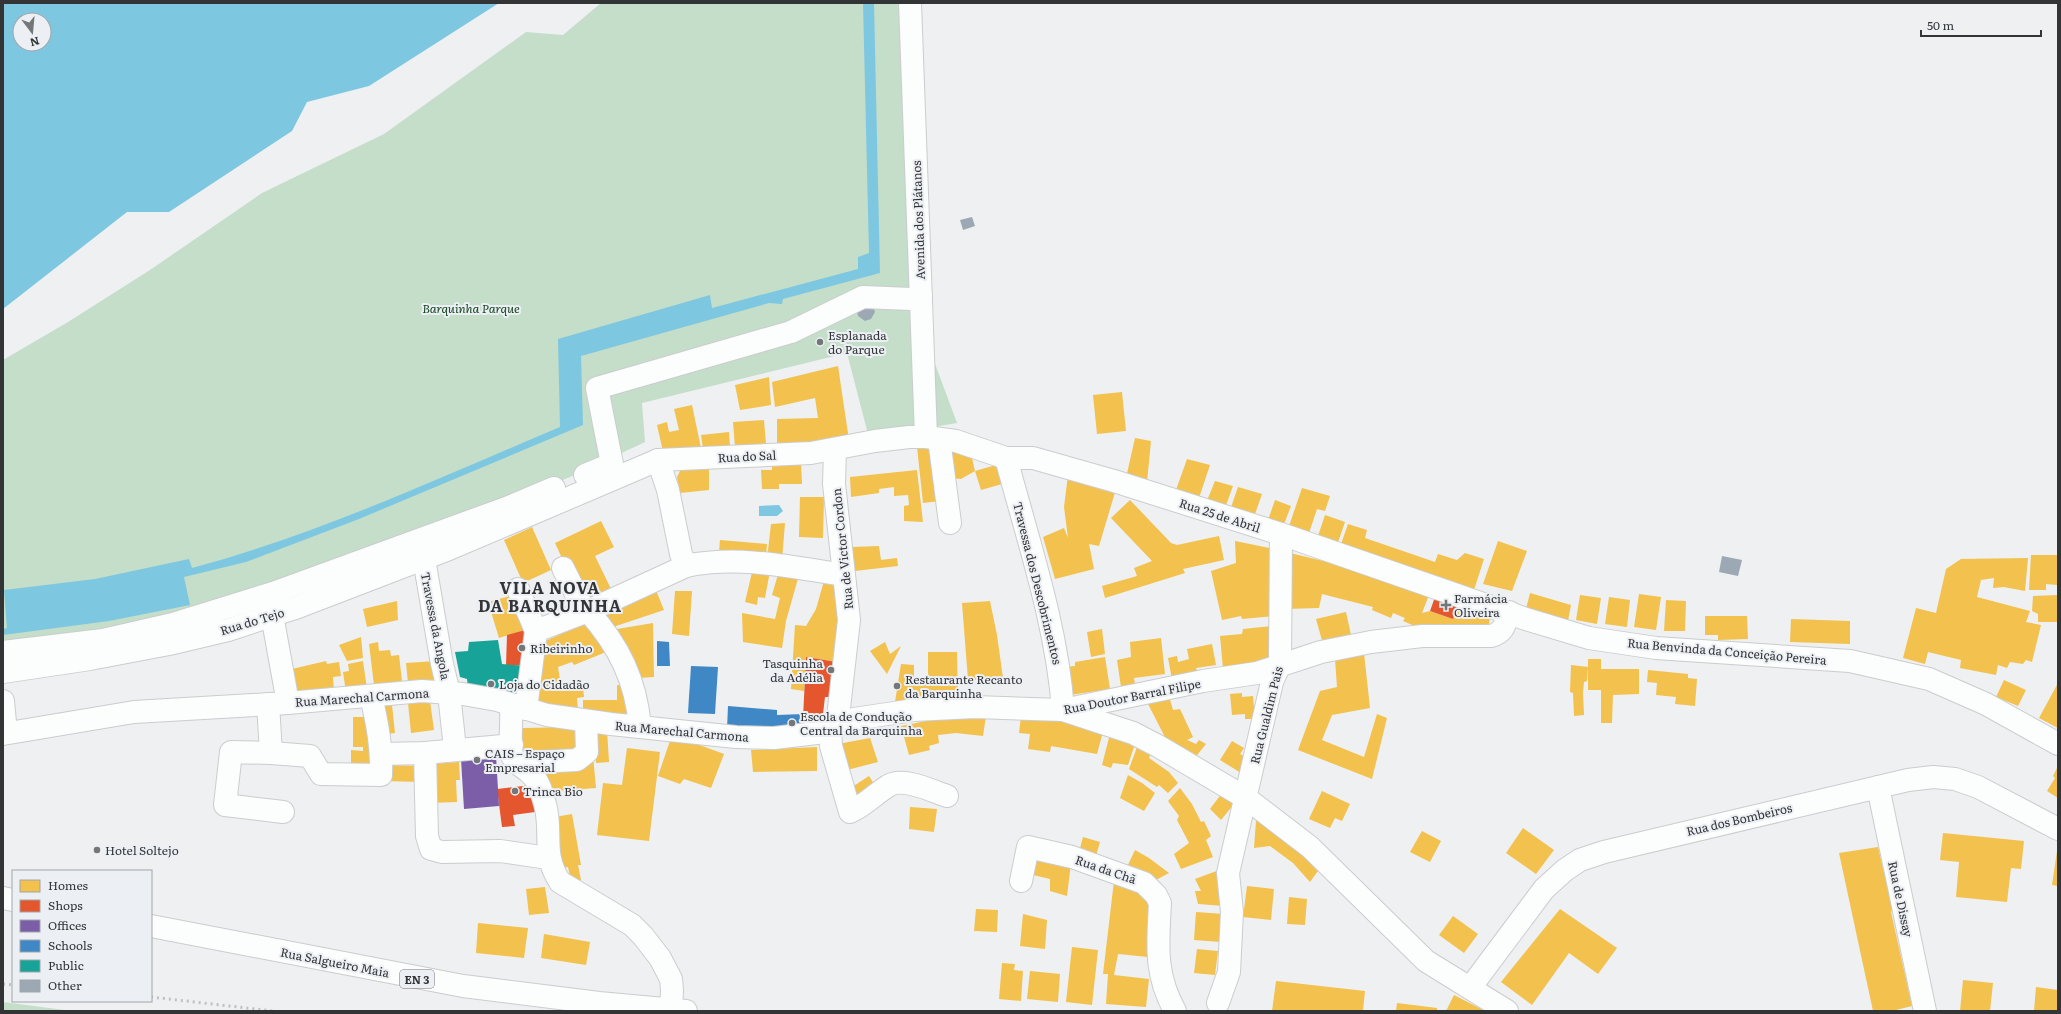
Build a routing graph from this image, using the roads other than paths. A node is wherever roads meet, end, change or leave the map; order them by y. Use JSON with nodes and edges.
{"nodes":[{"id":1,"x":910,"y":3,"type":"edge"},
{"id":2,"x":921,"y":296,"type":"junction"},
{"id":3,"x":932,"y":438,"type":"junction"},
{"id":4,"x":835,"y":449,"type":"junction"},
{"id":5,"x":1006,"y":458,"type":"junction"},
{"id":6,"x":658,"y":460,"type":"junction"},
{"id":7,"x":950,"y":523,"type":"dead end"},
{"id":8,"x":1281,"y":534,"type":"junction"},
{"id":9,"x":424,"y":559,"type":"junction"},
{"id":10,"x":686,"y":566,"type":"junction"},
{"id":11,"x":562,"y":568,"type":"dead end"},
{"id":12,"x":844,"y":575,"type":"junction"},
{"id":13,"x":518,"y":589,"type":"dead end"},
{"id":14,"x":586,"y":611,"type":"junction"},
{"id":15,"x":1509,"y":612,"type":"junction"},
{"id":16,"x":272,"y":615,"type":"junction"},
{"id":17,"x":536,"y":631,"type":"junction"},
{"id":18,"x":3,"y":652,"type":"edge"},
{"id":19,"x":1280,"y":664,"type":"junction"},
{"id":20,"x":3,"y":672,"type":"edge"},
{"id":21,"x":449,"y":693,"type":"junction"},
{"id":22,"x":371,"y":696,"type":"junction"},
{"id":23,"x":3,"y":701,"type":"edge"},
{"id":24,"x":278,"y":704,"type":"junction"},
{"id":25,"x":520,"y":707,"type":"junction"},
{"id":26,"x":1063,"y":710,"type":"junction"},
{"id":27,"x":586,"y":720,"type":"junction"},
{"id":28,"x":640,"y":727,"type":"junction"},
{"id":29,"x":833,"y":727,"type":"junction"},
{"id":30,"x":4,"y":734,"type":"edge"},
{"id":31,"x":2058,"y":744,"type":"edge"},
{"id":32,"x":455,"y":749,"type":"junction"},
{"id":33,"x":425,"y":753,"type":"junction"},
{"id":34,"x":271,"y":754,"type":"junction"},
{"id":35,"x":382,"y":754,"type":"junction"},
{"id":36,"x":515,"y":754,"type":"junction"},
{"id":37,"x":1878,"y":787,"type":"junction"},
{"id":38,"x":947,"y":796,"type":"dead end"},
{"id":39,"x":1246,"y":798,"type":"junction"},
{"id":40,"x":283,"y":812,"type":"dead end"},
{"id":41,"x":2058,"y":828,"type":"edge"},
{"id":42,"x":548,"y":858,"type":"junction"},
{"id":43,"x":1024,"y":864,"type":"dead end"},
{"id":44,"x":152,"y":926,"type":"edge"},
{"id":45,"x":1470,"y":988,"type":"junction"},
{"id":46,"x":1218,"y":1003,"type":"dead end"},
{"id":47,"x":678,"y":1010,"type":"edge"},
{"id":48,"x":1174,"y":1011,"type":"edge"},
{"id":49,"x":1507,"y":1011,"type":"edge"},
{"id":50,"x":1925,"y":1011,"type":"edge"}],
"edges":[{"from":1,"to":2,"type":"street","name":"Avenida dos Plátanos"},
{"from":2,"to":3,"type":"street","name":"Avenida dos Plátanos"},
{"from":2,"to":18,"type":"street"},
{"from":3,"to":4,"type":"street","name":"Rua do Sal"},
{"from":3,"to":5,"type":"street","name":"Rua 25 de Abril"},
{"from":3,"to":7,"type":"street","name":"Avenida dos Plátanos"},
{"from":4,"to":6,"type":"street","name":"Rua do Sal"},
{"from":4,"to":12,"type":"street","name":"Rua de Victor Cordon"},
{"from":5,"to":8,"type":"street","name":"Rua 25 de Abril"},
{"from":5,"to":26,"type":"street","name":"Travessa dos Descobrimentos"},
{"from":6,"to":9,"type":"street","name":"Rua do Tejo"},
{"from":6,"to":10,"type":"street"},
{"from":8,"to":15,"type":"street","name":"Rua 25 de Abril"},
{"from":8,"to":19,"type":"street","name":"Rua Gualdim Pais"},
{"from":9,"to":16,"type":"street","name":"Rua do Tejo"},
{"from":9,"to":21,"type":"street","name":"Travessa da Angola"},
{"from":10,"to":12,"type":"street"},
{"from":10,"to":14,"type":"street"},
{"from":11,"to":14,"type":"street"},
{"from":12,"to":29,"type":"street","name":"Rua de Victor Cordon"},
{"from":13,"to":17,"type":"street"},
{"from":14,"to":17,"type":"street"},
{"from":14,"to":28,"type":"street"},
{"from":15,"to":19,"type":"street"},
{"from":15,"to":31,"type":"street","name":"Rua Benvinda da Conceição Pereira"},
{"from":16,"to":20,"type":"street","name":"Rua do Tejo"},
{"from":16,"to":24,"type":"street"},
{"from":17,"to":25,"type":"street"},
{"from":19,"to":26,"type":"street","name":"Rua Doutor Barral Filipe"},
{"from":19,"to":39,"type":"street","name":"Rua Gualdim Pais"},
{"from":21,"to":22,"type":"street","name":"Rua Marechal Carmona"},
{"from":21,"to":25,"type":"street","name":"Rua Marechal Carmona"},
{"from":21,"to":32,"type":"street","name":"Travessa da Angola"},
{"from":22,"to":24,"type":"street","name":"Rua Marechal Carmona"},
{"from":22,"to":35,"type":"street"},
{"from":23,"to":30,"type":"street"},
{"from":24,"to":30,"type":"street","name":"Rua Marechal Carmona"},
{"from":24,"to":34,"type":"street"},
{"from":25,"to":27,"type":"street","name":"Rua Marechal Carmona"},
{"from":25,"to":36,"type":"street"},
{"from":26,"to":29,"type":"street","name":"Rua Doutor Barral Filipe"},
{"from":26,"to":39,"type":"street"},
{"from":27,"to":28,"type":"street","name":"Rua Marechal Carmona"},
{"from":27,"to":36,"type":"street"},
{"from":28,"to":29,"type":"street","name":"Rua Marechal Carmona"},
{"from":29,"to":38,"type":"street"},
{"from":32,"to":33,"type":"street"},
{"from":32,"to":36,"type":"street"},
{"from":33,"to":35,"type":"street"},
{"from":33,"to":42,"type":"street"},
{"from":34,"to":35,"type":"street"},
{"from":34,"to":40,"type":"street"},
{"from":36,"to":42,"type":"street"},
{"from":37,"to":41,"type":"street","name":"Rua dos Bombeiros"},
{"from":37,"to":45,"type":"street","name":"Rua dos Bombeiros"},
{"from":37,"to":50,"type":"street","name":"Rua de Dissay"},
{"from":39,"to":45,"type":"street"},
{"from":39,"to":46,"type":"street","name":"Rua Gualdim Pais"},
{"from":42,"to":47,"type":"street"},
{"from":43,"to":48,"type":"street","name":"Rua da Chã"},
{"from":44,"to":47,"type":"street","name":"Rua Salgueiro Maia","number":"EN 3"},
{"from":45,"to":49,"type":"street"}]}
